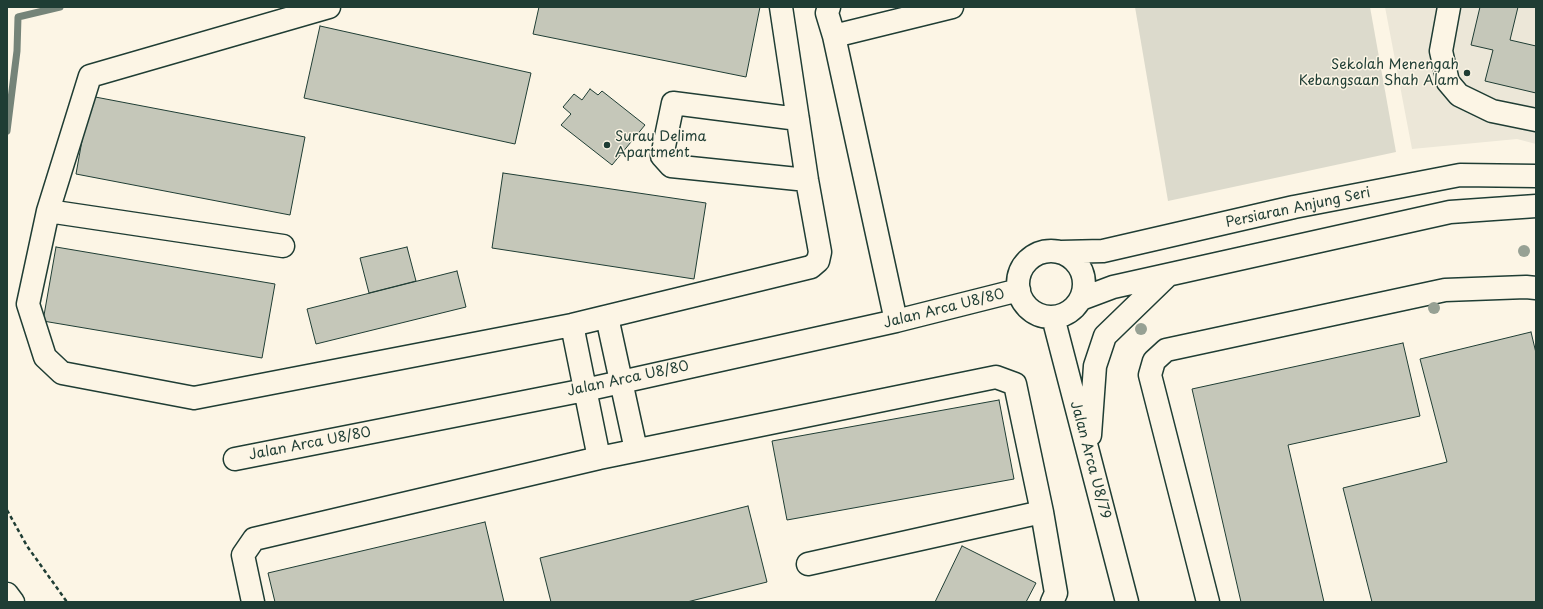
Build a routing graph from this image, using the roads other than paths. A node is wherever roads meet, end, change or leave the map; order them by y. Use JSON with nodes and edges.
{"nodes":[{"id":1,"x":329,"y":7,"type":"edge"},
{"id":2,"x":781,"y":7,"type":"edge"},
{"id":3,"x":829,"y":7,"type":"edge"},
{"id":4,"x":1449,"y":7,"type":"edge"},
{"id":5,"x":939,"y":9,"type":"edge"},
{"id":6,"x":834,"y":36,"type":"junction"},
{"id":7,"x":798,"y":119,"type":"junction"},
{"id":8,"x":1536,"y":120,"type":"edge"},
{"id":9,"x":1536,"y":176,"type":"edge"},
{"id":10,"x":807,"y":180,"type":"junction"},
{"id":11,"x":1536,"y":206,"type":"edge"},
{"id":12,"x":48,"y":211,"type":"junction"},
{"id":13,"x":283,"y":246,"type":"dead end"},
{"id":14,"x":1061,"y":252,"type":"junction"},
{"id":15,"x":1168,"y":274,"type":"junction"},
{"id":16,"x":1536,"y":288,"type":"edge"},
{"id":17,"x":1019,"y":290,"type":"junction"},
{"id":18,"x":1081,"y":299,"type":"junction"},
{"id":19,"x":608,"y":316,"type":"junction"},
{"id":20,"x":1053,"y":317,"type":"junction"},
{"id":21,"x":896,"y":321,"type":"junction"},
{"id":22,"x":572,"y":325,"type":"junction"},
{"id":23,"x":622,"y":380,"type":"junction"},
{"id":24,"x":585,"y":390,"type":"junction"},
{"id":25,"x":636,"y":450,"type":"junction"},
{"id":26,"x":1088,"y":452,"type":"junction"},
{"id":27,"x":599,"y":458,"type":"junction"},
{"id":28,"x":235,"y":459,"type":"dead end"},
{"id":29,"x":1042,"y":512,"type":"junction"},
{"id":30,"x":808,"y":564,"type":"dead end"},
{"id":31,"x":7,"y":594,"type":"edge"},
{"id":32,"x":13,"y":602,"type":"edge"},
{"id":33,"x":253,"y":602,"type":"edge"},
{"id":34,"x":1052,"y":602,"type":"edge"},
{"id":35,"x":1127,"y":602,"type":"edge"},
{"id":36,"x":1208,"y":602,"type":"edge"}],
"edges":[{"from":1,"to":12,"type":"main road"},
{"from":2,"to":7,"type":"main road"},
{"from":3,"to":6,"type":"main road"},
{"from":4,"to":8,"type":"main road"},
{"from":5,"to":6,"type":"main road"},
{"from":6,"to":21,"type":"main road"},
{"from":7,"to":10,"type":"main road"},
{"from":7,"to":10,"type":"main road"},
{"from":9,"to":14,"type":"main road","name":"Persiaran Anjung Seri"},
{"from":10,"to":19,"type":"main road"},
{"from":11,"to":15,"type":"main road"},
{"from":12,"to":13,"type":"main road"},
{"from":12,"to":22,"type":"main road"},
{"from":14,"to":17,"type":"main road"},
{"from":14,"to":18,"type":"main road"},
{"from":15,"to":18,"type":"main road"},
{"from":15,"to":26,"type":"main road"},
{"from":16,"to":36,"type":"main road"},
{"from":17,"to":20,"type":"main road"},
{"from":17,"to":21,"type":"main road","name":"Jalan Arca U8/80"},
{"from":18,"to":20,"type":"main road"},
{"from":19,"to":22,"type":"main road"},
{"from":19,"to":23,"type":"main road"},
{"from":20,"to":26,"type":"main road","name":"Jalan Arca U8/79"},
{"from":21,"to":23,"type":"main road","name":"Jalan Arca U8/80"},
{"from":22,"to":24,"type":"main road"},
{"from":23,"to":24,"type":"main road","name":"Jalan Arca U8/80"},
{"from":23,"to":25,"type":"main road"},
{"from":24,"to":27,"type":"main road"},
{"from":24,"to":28,"type":"main road","name":"Jalan Arca U8/80"},
{"from":25,"to":27,"type":"main road"},
{"from":25,"to":29,"type":"main road"},
{"from":26,"to":35,"type":"main road","name":"Jalan Arca U8/79"},
{"from":27,"to":33,"type":"main road"},
{"from":29,"to":30,"type":"main road"},
{"from":29,"to":34,"type":"main road"},
{"from":31,"to":32,"type":"main road"}]}
